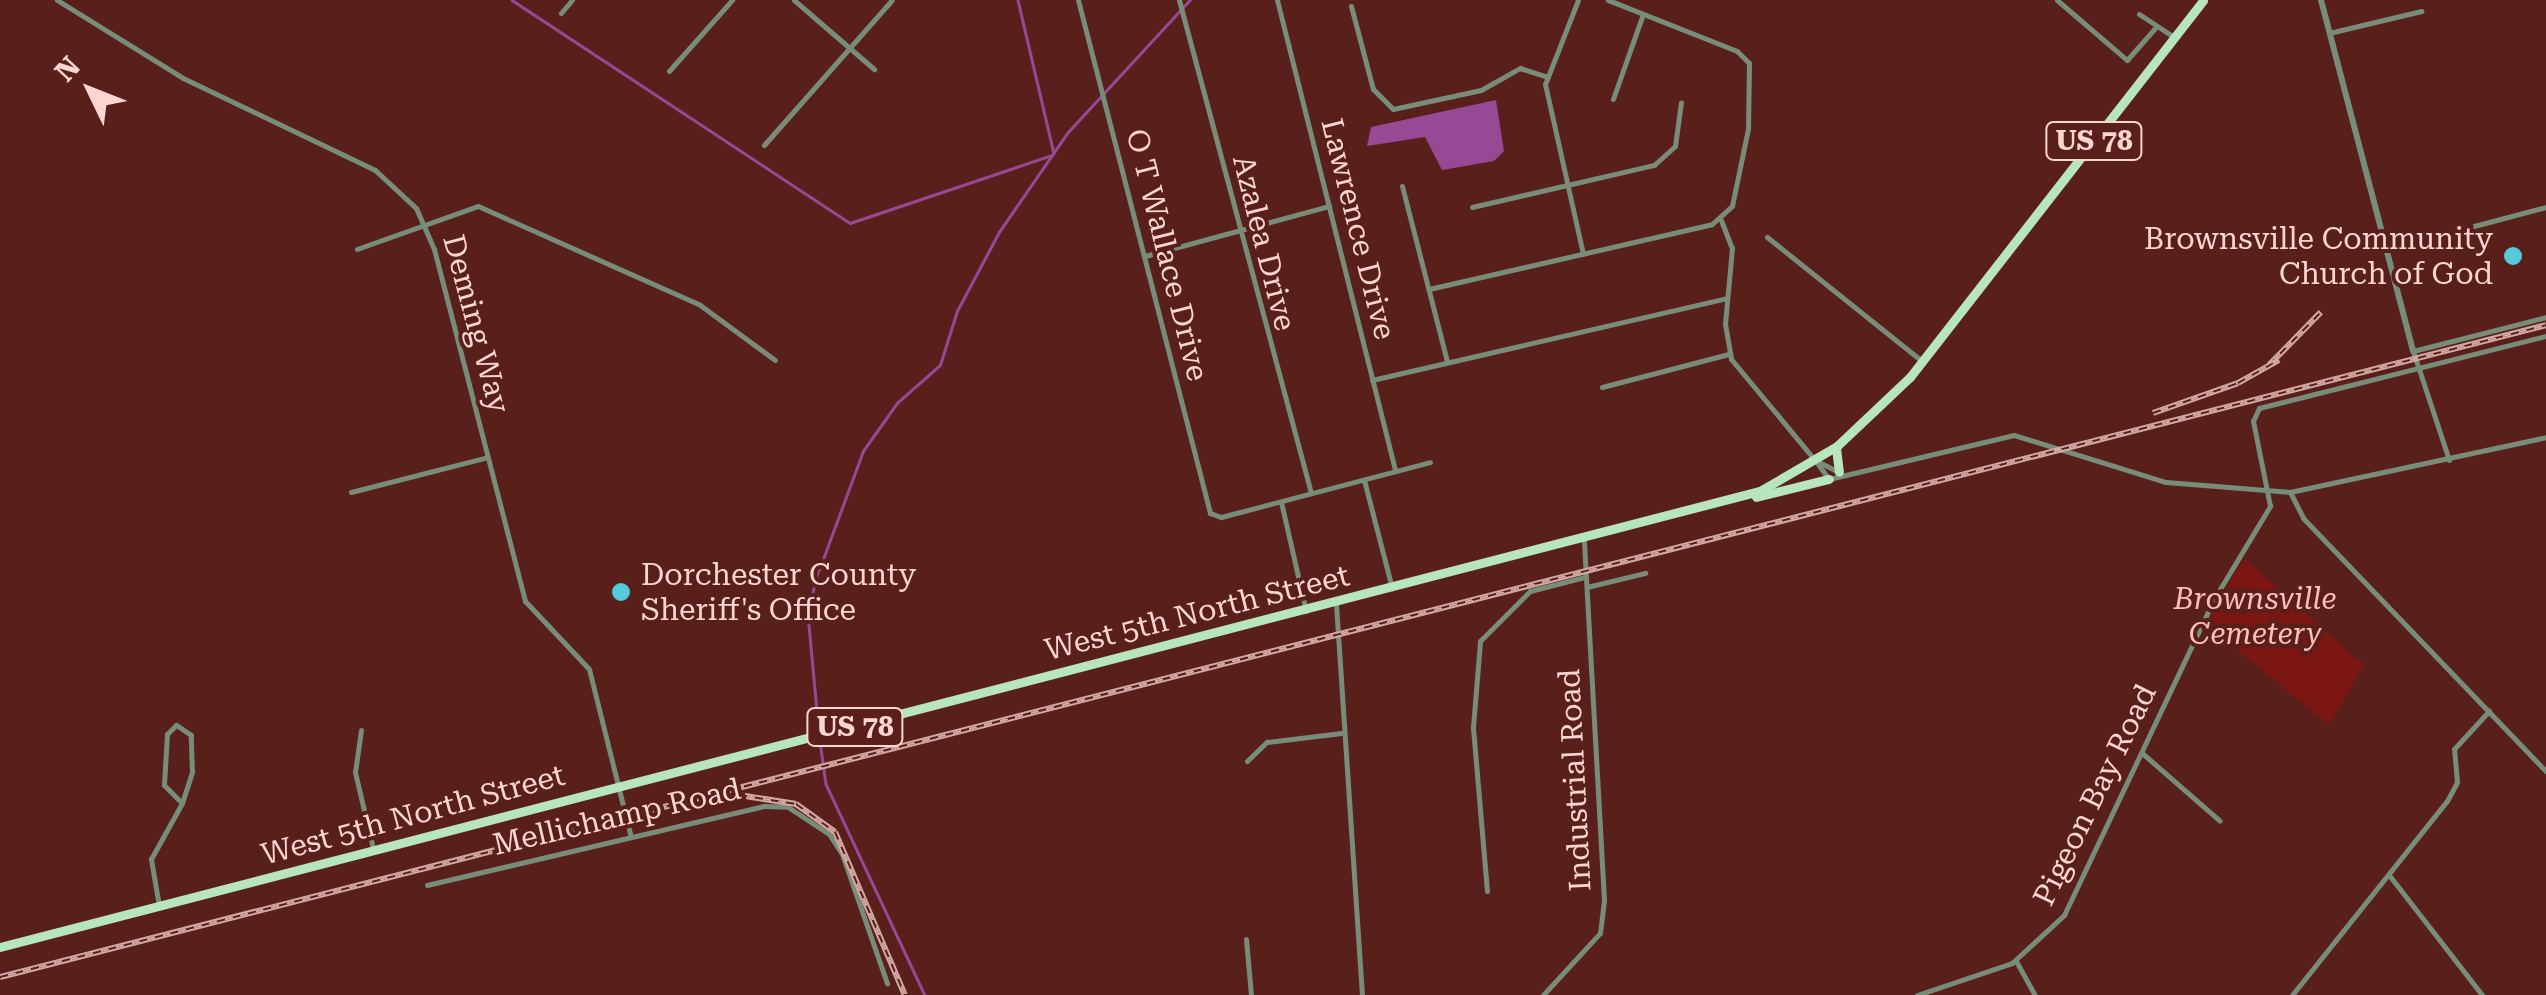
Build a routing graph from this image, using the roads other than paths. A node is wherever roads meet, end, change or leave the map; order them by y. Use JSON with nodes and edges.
{"nodes":[{"id":1,"x":57,"y":0,"type":"edge"},
{"id":2,"x":572,"y":0,"type":"edge"},
{"id":3,"x":732,"y":0,"type":"edge"},
{"id":4,"x":794,"y":0,"type":"edge"},
{"id":5,"x":892,"y":0,"type":"edge"},
{"id":6,"x":1078,"y":0,"type":"edge"},
{"id":7,"x":1179,"y":0,"type":"edge"},
{"id":8,"x":1277,"y":0,"type":"edge"},
{"id":9,"x":1578,"y":0,"type":"edge"},
{"id":10,"x":1608,"y":0,"type":"edge"},
{"id":11,"x":2056,"y":0,"type":"edge"},
{"id":12,"x":2203,"y":0,"type":"edge"},
{"id":13,"x":2321,"y":0,"type":"edge"},
{"id":14,"x":1352,"y":6,"type":"dead end"},
{"id":15,"x":2421,"y":11,"type":"dead end"},
{"id":16,"x":560,"y":13,"type":"dead end"},
{"id":17,"x":1643,"y":14,"type":"junction"},
{"id":18,"x":2139,"y":14,"type":"dead end"},
{"id":19,"x":2156,"y":28,"type":"junction"},
{"id":20,"x":2329,"y":33,"type":"junction"},
{"id":21,"x":2175,"y":37,"type":"junction"},
{"id":22,"x":848,"y":48,"type":"junction"},
{"id":23,"x":874,"y":68,"type":"dead end"},
{"id":24,"x":670,"y":72,"type":"dead end"},
{"id":25,"x":1547,"y":77,"type":"junction"},
{"id":26,"x":1614,"y":99,"type":"dead end"},
{"id":27,"x":1682,"y":102,"type":"dead end"},
{"id":28,"x":764,"y":145,"type":"dead end"},
{"id":29,"x":1568,"y":184,"type":"junction"},
{"id":30,"x":1402,"y":186,"type":"dead end"},
{"id":31,"x":1330,"y":206,"type":"junction"},
{"id":32,"x":1472,"y":207,"type":"dead end"},
{"id":33,"x":2546,"y":207,"type":"edge"},
{"id":34,"x":1721,"y":220,"type":"junction"},
{"id":35,"x":425,"y":225,"type":"junction"},
{"id":36,"x":1238,"y":229,"type":"junction"},
{"id":37,"x":1767,"y":237,"type":"dead end"},
{"id":38,"x":357,"y":249,"type":"dead end"},
{"id":39,"x":2384,"y":250,"type":"junction"},
{"id":40,"x":1583,"y":254,"type":"junction"},
{"id":41,"x":1144,"y":256,"type":"junction"},
{"id":42,"x":1429,"y":289,"type":"junction"},
{"id":43,"x":1727,"y":298,"type":"junction"},
{"id":44,"x":2546,"y":317,"type":"edge"},
{"id":45,"x":2546,"y":336,"type":"edge"},
{"id":46,"x":2414,"y":350,"type":"junction"},
{"id":47,"x":1729,"y":354,"type":"junction"},
{"id":48,"x":775,"y":360,"type":"dead end"},
{"id":49,"x":1450,"y":361,"type":"junction"},
{"id":50,"x":1922,"y":361,"type":"junction"},
{"id":51,"x":2420,"y":364,"type":"junction"},
{"id":52,"x":1372,"y":380,"type":"junction"},
{"id":53,"x":1602,"y":387,"type":"dead end"},
{"id":54,"x":2546,"y":437,"type":"edge"},
{"id":55,"x":1837,"y":446,"type":"junction"},
{"id":56,"x":488,"y":457,"type":"junction"},
{"id":57,"x":1816,"y":460,"type":"junction"},
{"id":58,"x":2449,"y":461,"type":"junction"},
{"id":59,"x":1430,"y":462,"type":"dead end"},
{"id":60,"x":1395,"y":470,"type":"junction"},
{"id":61,"x":1857,"y":470,"type":"junction"},
{"id":62,"x":1840,"y":472,"type":"junction"},
{"id":63,"x":1830,"y":478,"type":"junction"},
{"id":64,"x":1364,"y":480,"type":"junction"},
{"id":65,"x":351,"y":492,"type":"dead end"},
{"id":66,"x":2270,"y":492,"type":"junction"},
{"id":67,"x":2290,"y":492,"type":"junction"},
{"id":68,"x":1312,"y":494,"type":"junction"},
{"id":69,"x":1748,"y":495,"type":"junction"},
{"id":70,"x":1282,"y":502,"type":"junction"},
{"id":71,"x":1584,"y":540,"type":"junction"},
{"id":72,"x":1646,"y":573,"type":"dead end"},
{"id":73,"x":1585,"y":577,"type":"junction"},
{"id":74,"x":1588,"y":588,"type":"junction"},
{"id":75,"x":1392,"y":589,"type":"junction"},
{"id":76,"x":1336,"y":604,"type":"junction"},
{"id":77,"x":1306,"y":611,"type":"junction"},
{"id":78,"x":2489,"y":711,"type":"junction"},
{"id":79,"x":361,"y":730,"type":"dead end"},
{"id":80,"x":1341,"y":734,"type":"junction"},
{"id":81,"x":2142,"y":753,"type":"junction"},
{"id":82,"x":1247,"y":761,"type":"dead end"},
{"id":83,"x":2546,"y":771,"type":"edge"},
{"id":84,"x":619,"y":786,"type":"junction"},
{"id":85,"x":182,"y":803,"type":"junction"},
{"id":86,"x":2220,"y":821,"type":"dead end"},
{"id":87,"x":631,"y":837,"type":"junction"},
{"id":88,"x":372,"y":849,"type":"junction"},
{"id":89,"x":2389,"y":875,"type":"junction"},
{"id":90,"x":428,"y":885,"type":"dead end"},
{"id":91,"x":1487,"y":892,"type":"dead end"},
{"id":92,"x":160,"y":906,"type":"junction"},
{"id":93,"x":1246,"y":938,"type":"dead end"},
{"id":94,"x":0,"y":947,"type":"edge"},
{"id":95,"x":2016,"y":960,"type":"junction"},
{"id":96,"x":887,"y":982,"type":"dead end"},
{"id":97,"x":1251,"y":995,"type":"edge"},
{"id":98,"x":1362,"y":995,"type":"edge"},
{"id":99,"x":1543,"y":995,"type":"edge"},
{"id":100,"x":1917,"y":995,"type":"edge"},
{"id":101,"x":2035,"y":995,"type":"edge"},
{"id":102,"x":2292,"y":995,"type":"edge"},
{"id":103,"x":2482,"y":995,"type":"edge"}],
"edges":[{"from":1,"to":35,"type":"street","name":"Deming Way"},
{"from":2,"to":16,"type":"street"},
{"from":3,"to":24,"type":"street"},
{"from":4,"to":22,"type":"street"},
{"from":5,"to":22,"type":"street"},
{"from":6,"to":41,"type":"street","name":"O T Wallace Drive"},
{"from":7,"to":36,"type":"street","name":"Azalea Drive"},
{"from":8,"to":31,"type":"street","name":"Lawrence Drive"},
{"from":9,"to":25,"type":"street"},
{"from":10,"to":17,"type":"street"},
{"from":11,"to":19,"type":"street"},
{"from":12,"to":21,"type":"main road","name":"West 5th North Street","number":"US 78"},
{"from":13,"to":20,"type":"street"},
{"from":14,"to":25,"type":"street"},
{"from":15,"to":20,"type":"street"},
{"from":17,"to":26,"type":"street"},
{"from":17,"to":34,"type":"street"},
{"from":18,"to":19,"type":"street"},
{"from":19,"to":21,"type":"street"},
{"from":20,"to":39,"type":"street"},
{"from":21,"to":50,"type":"main road","name":"West 5th North Street","number":"US 78"},
{"from":22,"to":23,"type":"street"},
{"from":22,"to":28,"type":"street"},
{"from":25,"to":29,"type":"street"},
{"from":27,"to":29,"type":"street"},
{"from":29,"to":32,"type":"street"},
{"from":29,"to":40,"type":"street"},
{"from":30,"to":42,"type":"street"},
{"from":31,"to":36,"type":"street"},
{"from":31,"to":52,"type":"street","name":"Lawrence Drive"},
{"from":33,"to":39,"type":"street"},
{"from":34,"to":40,"type":"street"},
{"from":34,"to":43,"type":"street"},
{"from":35,"to":38,"type":"street"},
{"from":35,"to":48,"type":"street"},
{"from":35,"to":56,"type":"street","name":"Deming Way"},
{"from":36,"to":41,"type":"street"},
{"from":36,"to":68,"type":"street","name":"Azalea Drive"},
{"from":37,"to":50,"type":"street"},
{"from":39,"to":46,"type":"street"},
{"from":40,"to":42,"type":"street"},
{"from":41,"to":70,"type":"street","name":"O T Wallace Drive"},
{"from":42,"to":49,"type":"street"},
{"from":43,"to":47,"type":"street"},
{"from":43,"to":49,"type":"street"},
{"from":44,"to":46,"type":"street"},
{"from":45,"to":51,"type":"street"},
{"from":46,"to":51,"type":"street"},
{"from":47,"to":53,"type":"street"},
{"from":47,"to":57,"type":"street"},
{"from":49,"to":52,"type":"street"},
{"from":50,"to":55,"type":"main road","name":"West 5th North Street","number":"US 78"},
{"from":51,"to":58,"type":"street"},
{"from":51,"to":66,"type":"street"},
{"from":52,"to":60,"type":"street","name":"Lawrence Drive"},
{"from":54,"to":58,"type":"street"},
{"from":55,"to":57,"type":"main road","name":"West 5th North Street","number":"US 78"},
{"from":55,"to":62,"type":"main road"},
{"from":56,"to":65,"type":"street"},
{"from":56,"to":84,"type":"street","name":"Deming Way"},
{"from":57,"to":62,"type":"street"},
{"from":57,"to":63,"type":"street"},
{"from":57,"to":69,"type":"main road","name":"West 5th North Street","number":"US 78"},
{"from":58,"to":67,"type":"street"},
{"from":59,"to":60,"type":"street"},
{"from":60,"to":64,"type":"street"},
{"from":61,"to":62,"type":"street"},
{"from":61,"to":63,"type":"street"},
{"from":61,"to":66,"type":"street"},
{"from":63,"to":69,"type":"main road"},
{"from":64,"to":68,"type":"street"},
{"from":64,"to":75,"type":"street"},
{"from":66,"to":67,"type":"street"},
{"from":66,"to":81,"type":"street","name":"Pigeon Bay Road"},
{"from":67,"to":78,"type":"street"},
{"from":68,"to":70,"type":"street"},
{"from":69,"to":71,"type":"main road","name":"West 5th North Street","number":"US 78"},
{"from":70,"to":77,"type":"street"},
{"from":71,"to":73,"type":"street","name":"Industrial Road"},
{"from":71,"to":75,"type":"main road","name":"West 5th North Street","number":"US 78"},
{"from":72,"to":74,"type":"street"},
{"from":73,"to":74,"type":"street","name":"Industrial Road"},
{"from":73,"to":91,"type":"street"},
{"from":74,"to":99,"type":"street","name":"Industrial Road"},
{"from":75,"to":76,"type":"main road","name":"West 5th North Street","number":"US 78"},
{"from":76,"to":77,"type":"main road","name":"West 5th North Street","number":"US 78"},
{"from":76,"to":80,"type":"street"},
{"from":77,"to":84,"type":"main road","name":"West 5th North Street","number":"US 78"},
{"from":78,"to":83,"type":"street"},
{"from":78,"to":89,"type":"street"},
{"from":79,"to":88,"type":"street"},
{"from":80,"to":82,"type":"street"},
{"from":80,"to":98,"type":"street"},
{"from":81,"to":86,"type":"street"},
{"from":81,"to":95,"type":"street","name":"Pigeon Bay Road"},
{"from":84,"to":87,"type":"street","name":"Deming Way"},
{"from":84,"to":88,"type":"main road","name":"West 5th North Street","number":"US 78"},
{"from":85,"to":85,"type":"street"},
{"from":85,"to":92,"type":"street"},
{"from":87,"to":90,"type":"street","name":"Mellichamp Road"},
{"from":87,"to":96,"type":"street","name":"Mellichamp Road"},
{"from":88,"to":92,"type":"main road","name":"West 5th North Street","number":"US 78"},
{"from":89,"to":102,"type":"street"},
{"from":89,"to":103,"type":"street"},
{"from":92,"to":94,"type":"main road","name":"West 5th North Street","number":"US 78"},
{"from":93,"to":97,"type":"street"},
{"from":95,"to":100,"type":"street","name":"Pigeon Bay Road"},
{"from":95,"to":101,"type":"street"}]}
